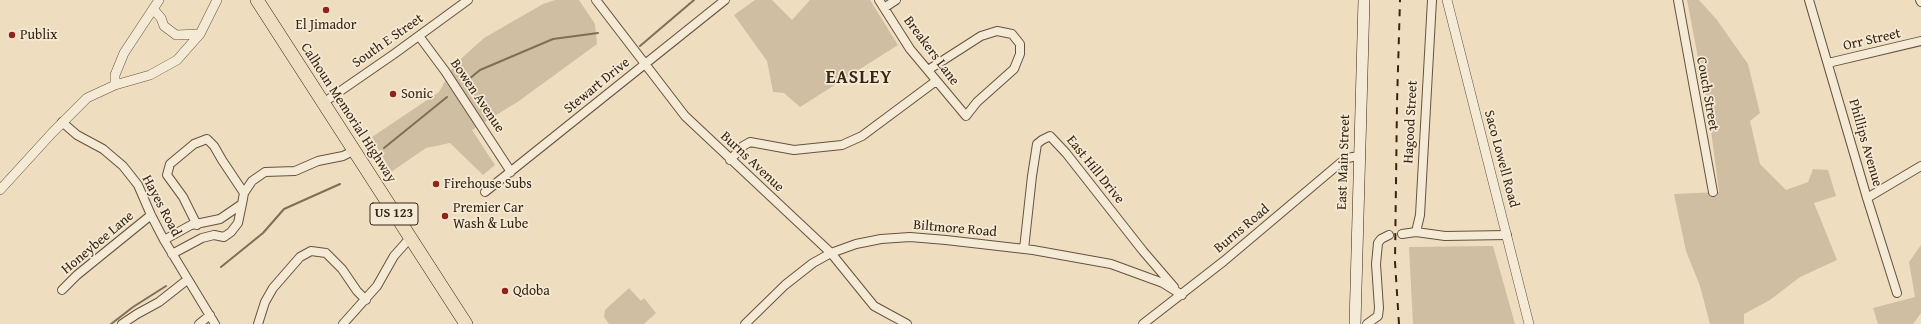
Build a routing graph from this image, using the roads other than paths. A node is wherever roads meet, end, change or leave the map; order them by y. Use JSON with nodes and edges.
{"nodes":[{"id":1,"x":159,"y":0,"type":"edge"},
{"id":2,"x":217,"y":0,"type":"edge"},
{"id":3,"x":257,"y":0,"type":"edge"},
{"id":4,"x":468,"y":0,"type":"edge"},
{"id":5,"x":596,"y":0,"type":"edge"},
{"id":6,"x":725,"y":0,"type":"edge"},
{"id":7,"x":879,"y":0,"type":"edge"},
{"id":8,"x":896,"y":0,"type":"edge"},
{"id":9,"x":1364,"y":0,"type":"edge"},
{"id":10,"x":1432,"y":0,"type":"edge"},
{"id":11,"x":1447,"y":0,"type":"edge"},
{"id":12,"x":1678,"y":0,"type":"edge"},
{"id":13,"x":1809,"y":0,"type":"edge"},
{"id":14,"x":884,"y":8,"type":"junction"},
{"id":15,"x":154,"y":10,"type":"junction"},
{"id":16,"x":200,"y":34,"type":"junction"},
{"id":17,"x":419,"y":36,"type":"junction"},
{"id":18,"x":1921,"y":41,"type":"edge"},
{"id":19,"x":644,"y":64,"type":"junction"},
{"id":20,"x":1828,"y":64,"type":"junction"},
{"id":21,"x":928,"y":70,"type":"junction"},
{"id":22,"x":936,"y":81,"type":"junction"},
{"id":23,"x":116,"y":85,"type":"junction"},
{"id":24,"x":323,"y":102,"type":"junction"},
{"id":25,"x":62,"y":122,"type":"junction"},
{"id":26,"x":355,"y":150,"type":"junction"},
{"id":27,"x":1359,"y":156,"type":"junction"},
{"id":28,"x":730,"y":160,"type":"junction"},
{"id":29,"x":1921,"y":166,"type":"edge"},
{"id":30,"x":511,"y":172,"type":"junction"},
{"id":31,"x":0,"y":190,"type":"edge"},
{"id":32,"x":244,"y":192,"type":"junction"},
{"id":33,"x":485,"y":192,"type":"dead end"},
{"id":34,"x":1713,"y":192,"type":"dead end"},
{"id":35,"x":1867,"y":198,"type":"junction"},
{"id":36,"x":242,"y":204,"type":"junction"},
{"id":37,"x":150,"y":215,"type":"junction"},
{"id":38,"x":197,"y":224,"type":"junction"},
{"id":39,"x":1416,"y":232,"type":"junction"},
{"id":40,"x":1402,"y":234,"type":"dead end"},
{"id":41,"x":1389,"y":235,"type":"dead end"},
{"id":42,"x":1507,"y":235,"type":"junction"},
{"id":43,"x":410,"y":238,"type":"junction"},
{"id":44,"x":164,"y":240,"type":"junction"},
{"id":45,"x":1024,"y":249,"type":"junction"},
{"id":46,"x":831,"y":253,"type":"junction"},
{"id":47,"x":172,"y":254,"type":"junction"},
{"id":48,"x":187,"y":280,"type":"junction"},
{"id":49,"x":62,"y":290,"type":"dead end"},
{"id":50,"x":1898,"y":293,"type":"dead end"},
{"id":51,"x":1182,"y":295,"type":"junction"},
{"id":52,"x":366,"y":300,"type":"junction"},
{"id":53,"x":210,"y":315,"type":"junction"},
{"id":54,"x":122,"y":324,"type":"edge"},
{"id":55,"x":198,"y":324,"type":"edge"},
{"id":56,"x":215,"y":324,"type":"edge"},
{"id":57,"x":258,"y":324,"type":"edge"},
{"id":58,"x":343,"y":324,"type":"edge"},
{"id":59,"x":466,"y":324,"type":"edge"},
{"id":60,"x":745,"y":324,"type":"edge"},
{"id":61,"x":907,"y":324,"type":"edge"},
{"id":62,"x":1143,"y":324,"type":"edge"},
{"id":63,"x":1355,"y":324,"type":"edge"},
{"id":64,"x":1367,"y":324,"type":"edge"},
{"id":65,"x":1529,"y":324,"type":"edge"}],
"edges":[{"from":1,"to":15,"type":"street"},
{"from":2,"to":16,"type":"street"},
{"from":3,"to":24,"type":"highway","name":"Calhoun Memorial Highway","number":"US 123"},
{"from":4,"to":17,"type":"street","name":"South E Street"},
{"from":5,"to":19,"type":"street","name":"Burns Avenue"},
{"from":6,"to":19,"type":"street","name":"Stewart Drive"},
{"from":7,"to":14,"type":"street","name":"Breakers Lane"},
{"from":8,"to":14,"type":"street"},
{"from":9,"to":27,"type":"main road","name":"East Main Street"},
{"from":10,"to":39,"type":"street","name":"Hagood Street"},
{"from":11,"to":42,"type":"street","name":"Saco Lowell Road"},
{"from":12,"to":34,"type":"street","name":"Couch Street"},
{"from":13,"to":20,"type":"street","name":"Phillips Avenue"},
{"from":14,"to":21,"type":"street","name":"Breakers Lane"},
{"from":15,"to":16,"type":"street"},
{"from":15,"to":23,"type":"street"},
{"from":16,"to":23,"type":"street"},
{"from":17,"to":24,"type":"street","name":"South E Street"},
{"from":17,"to":30,"type":"street","name":"Bowen Avenue"},
{"from":18,"to":20,"type":"street","name":"Orr Street"},
{"from":19,"to":28,"type":"street","name":"Burns Avenue"},
{"from":19,"to":30,"type":"street","name":"Stewart Drive"},
{"from":20,"to":35,"type":"street","name":"Phillips Avenue"},
{"from":21,"to":22,"type":"street","name":"Breakers Lane"},
{"from":21,"to":22,"type":"street","name":"Breakers Lane"},
{"from":22,"to":28,"type":"street"},
{"from":23,"to":25,"type":"street"},
{"from":24,"to":26,"type":"highway","name":"Calhoun Memorial Highway","number":"US 123"},
{"from":25,"to":31,"type":"street"},
{"from":25,"to":37,"type":"street","name":"Hayes Road"},
{"from":26,"to":32,"type":"street"},
{"from":26,"to":43,"type":"highway","name":"Calhoun Memorial Highway","number":"US 123"},
{"from":27,"to":51,"type":"street","name":"Burns Road"},
{"from":27,"to":63,"type":"main road","name":"East Main Street"},
{"from":28,"to":46,"type":"street","name":"Burns Avenue"},
{"from":29,"to":35,"type":"street"},
{"from":30,"to":33,"type":"street","name":"Stewart Drive"},
{"from":32,"to":36,"type":"street"},
{"from":32,"to":38,"type":"street"},
{"from":35,"to":50,"type":"street","name":"Phillips Avenue"},
{"from":36,"to":38,"type":"street"},
{"from":36,"to":47,"type":"street"},
{"from":37,"to":44,"type":"street","name":"Hayes Road"},
{"from":37,"to":49,"type":"street","name":"Honeybee Lane"},
{"from":38,"to":44,"type":"street"},
{"from":39,"to":40,"type":"street"},
{"from":39,"to":42,"type":"street"},
{"from":41,"to":64,"type":"street"},
{"from":42,"to":65,"type":"street","name":"Saco Lowell Road"},
{"from":43,"to":52,"type":"street"},
{"from":43,"to":59,"type":"highway","name":"Calhoun Memorial Highway","number":"US 123"},
{"from":44,"to":47,"type":"street","name":"Hayes Road"},
{"from":45,"to":46,"type":"street","name":"Biltmore Road"},
{"from":45,"to":51,"type":"street","name":"Biltmore Road"},
{"from":45,"to":51,"type":"street","name":"East Hill Drive"},
{"from":46,"to":60,"type":"street","name":"Biltmore Road"},
{"from":46,"to":61,"type":"street","name":"Burns Avenue"},
{"from":47,"to":48,"type":"street","name":"Hayes Road"},
{"from":48,"to":53,"type":"street","name":"Hayes Road"},
{"from":48,"to":54,"type":"street"},
{"from":51,"to":62,"type":"street","name":"Burns Road"},
{"from":52,"to":57,"type":"street"},
{"from":52,"to":58,"type":"street"},
{"from":53,"to":55,"type":"street"},
{"from":53,"to":56,"type":"street","name":"Hayes Road"}]}
